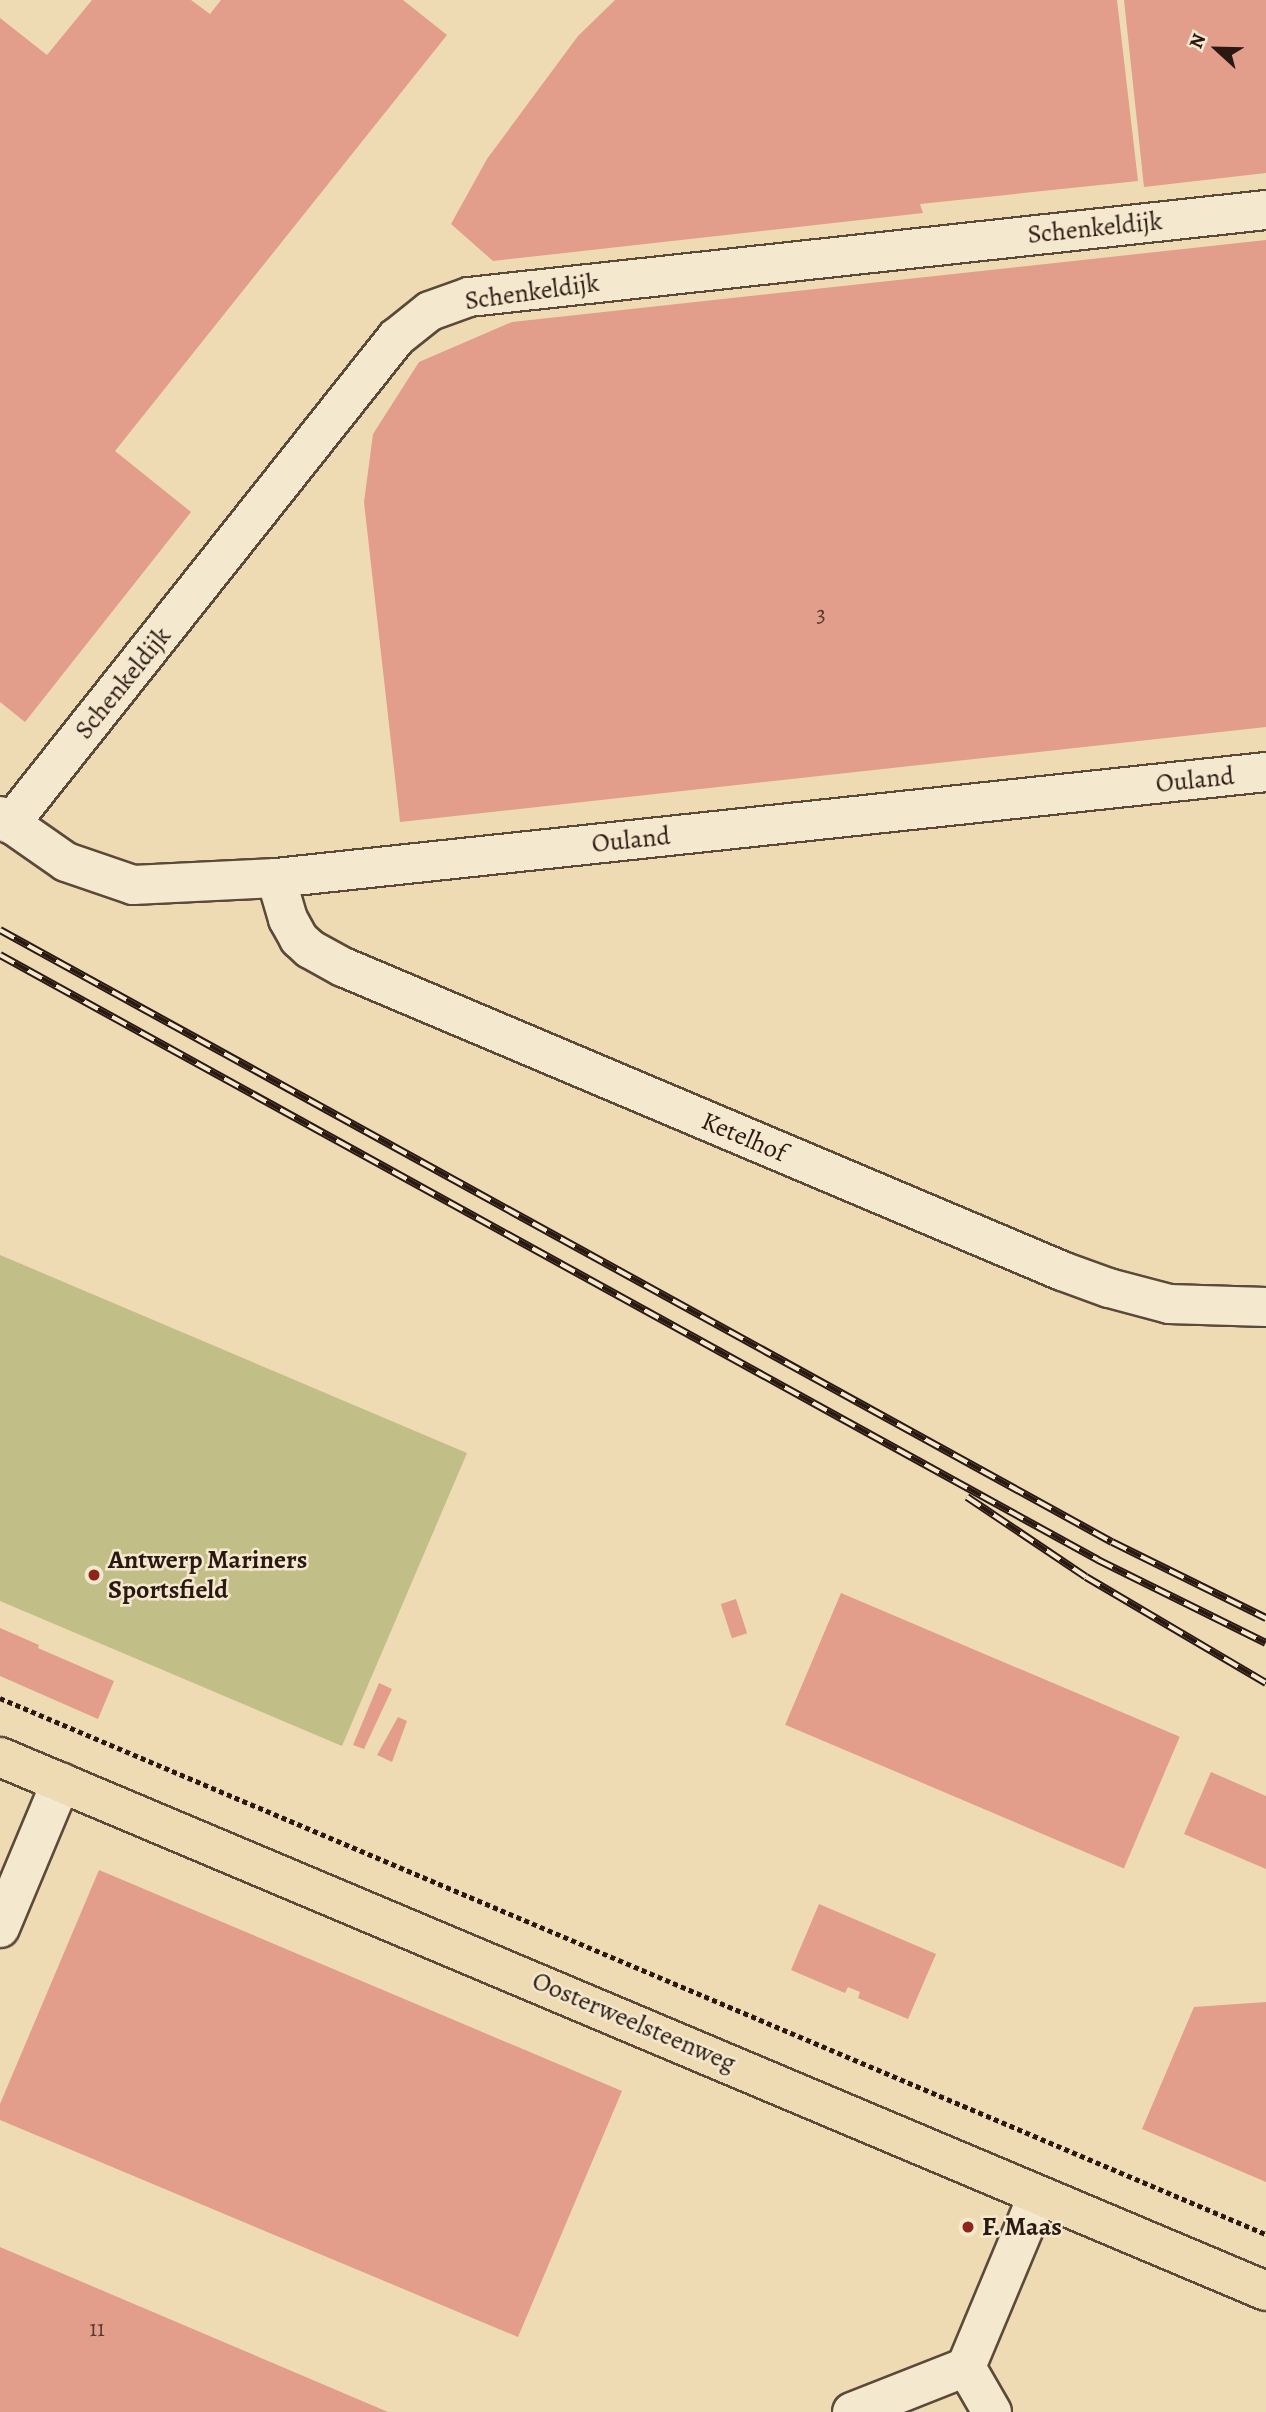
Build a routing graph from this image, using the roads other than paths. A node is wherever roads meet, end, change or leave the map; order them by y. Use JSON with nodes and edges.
{"nodes":[{"id":1,"x":1266,"y":209,"type":"edge"},
{"id":2,"x":1266,"y":772,"type":"edge"},
{"id":3,"x":5,"y":820,"type":"edge"},
{"id":4,"x":276,"y":878,"type":"junction"},
{"id":5,"x":1266,"y":1307,"type":"edge"},
{"id":6,"x":0,"y":1757,"type":"edge"},
{"id":7,"x":61,"y":1782,"type":"junction"},
{"id":8,"x":0,"y":1928,"type":"edge"},
{"id":9,"x":1038,"y":2195,"type":"junction"},
{"id":10,"x":1266,"y":2291,"type":"edge"},
{"id":11,"x":966,"y":2367,"type":"junction"},
{"id":12,"x":852,"y":2412,"type":"edge"},
{"id":13,"x":992,"y":2412,"type":"edge"}],
"edges":[{"from":1,"to":3,"type":"street","name":"Schenkeldijk"},
{"from":2,"to":4,"type":"street","name":"Ouland"},
{"from":3,"to":4,"type":"street","name":"Ouland"},
{"from":4,"to":5,"type":"street","name":"Ketelhof"},
{"from":6,"to":7,"type":"main road","name":"Oosterweelsteenweg"},
{"from":7,"to":8,"type":"street"},
{"from":7,"to":9,"type":"main road","name":"Oosterweelsteenweg"},
{"from":9,"to":10,"type":"main road","name":"Oosterweelsteenweg"},
{"from":9,"to":11,"type":"street"},
{"from":11,"to":12,"type":"street"},
{"from":11,"to":13,"type":"street"}]}
